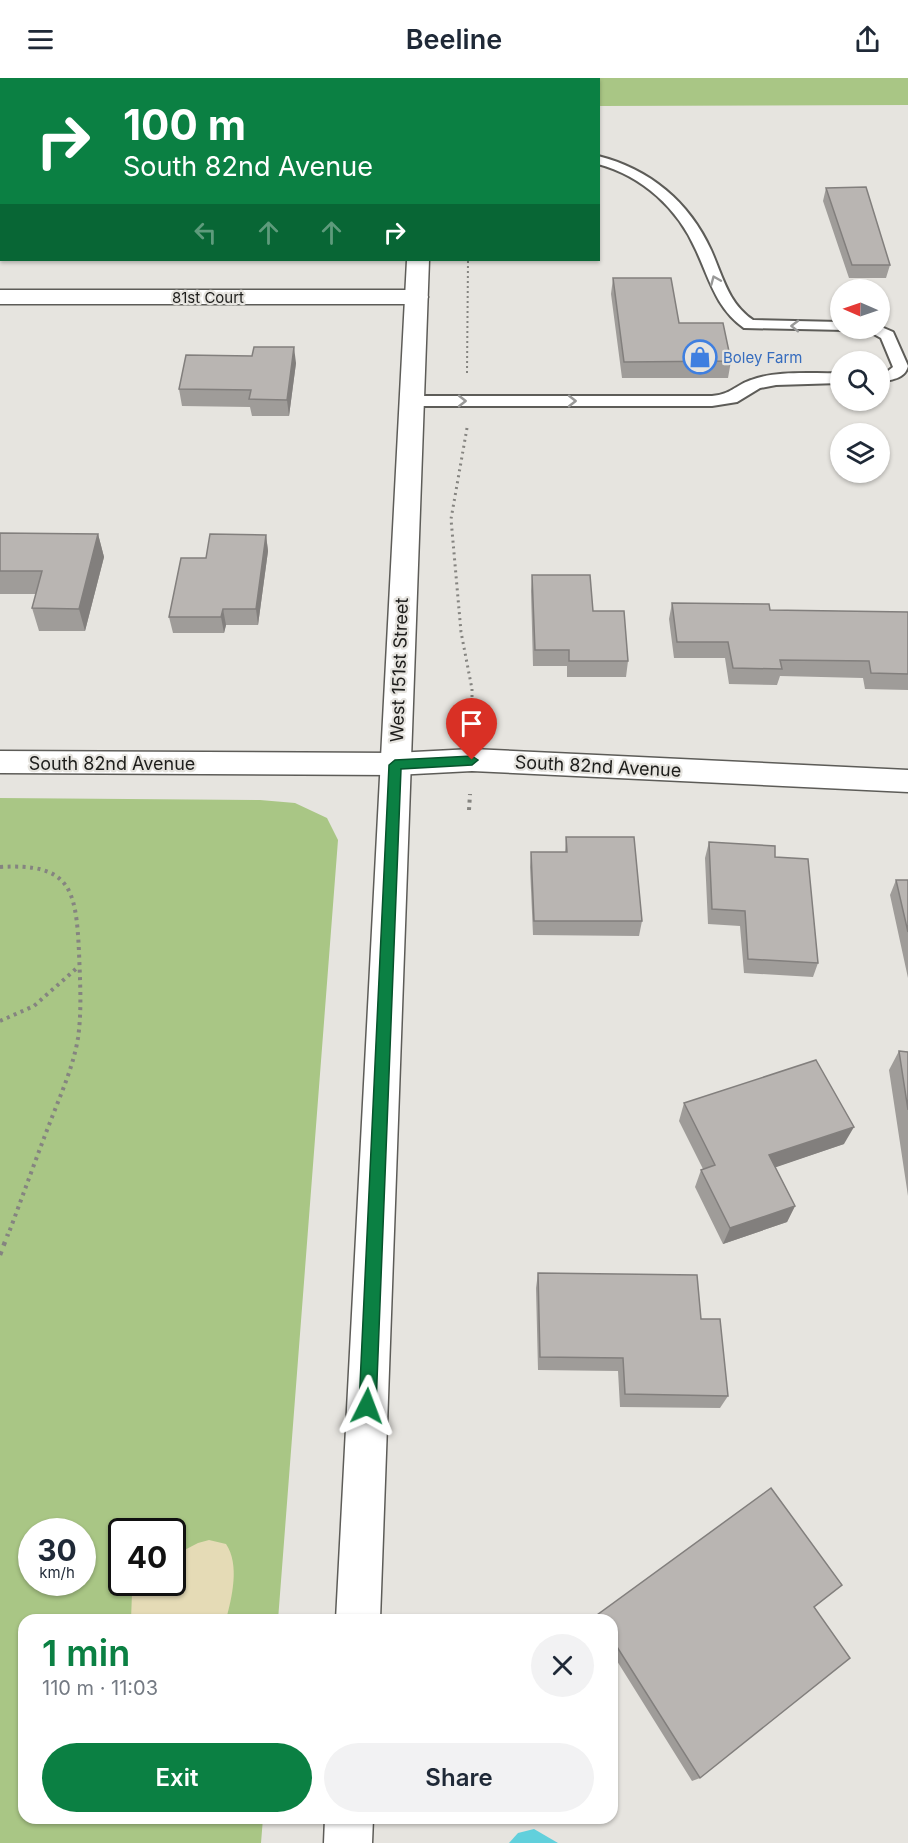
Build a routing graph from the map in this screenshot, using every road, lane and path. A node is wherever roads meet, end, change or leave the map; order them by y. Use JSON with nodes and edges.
{"nodes":[{"id":1,"x":600,"y":161,"type":"edge"},
{"id":2,"x":418,"y":261,"type":"edge"},
{"id":3,"x":468,"y":261,"type":"edge"},
{"id":4,"x":0,"y":297,"type":"edge"},
{"id":5,"x":417,"y":297,"type":"junction"},
{"id":6,"x":830,"y":327,"type":"edge"},
{"id":7,"x":890,"y":339,"type":"edge"},
{"id":8,"x":890,"y":375,"type":"edge"},
{"id":9,"x":830,"y":378,"type":"edge"},
{"id":10,"x":411,"y":401,"type":"junction"},
{"id":11,"x":467,"y":401,"type":"junction"},
{"id":12,"x":472,"y":720,"type":"dead end"},
{"id":13,"x":0,"y":762,"type":"edge"},
{"id":14,"x":395,"y":765,"type":"junction"},
{"id":15,"x":908,"y":781,"type":"edge"},
{"id":16,"x":0,"y":867,"type":"edge"},
{"id":17,"x":79,"y":967,"type":"junction"},
{"id":18,"x":0,"y":1021,"type":"edge"},
{"id":19,"x":0,"y":1255,"type":"edge"},
{"id":20,"x":358,"y":1614,"type":"edge"},
{"id":21,"x":349,"y":1824,"type":"edge"},
{"id":22,"x":348,"y":1843,"type":"edge"}],
"edges":[{"from":6,"to":1,"type":"lane","one_way":true},
{"from":2,"to":5,"type":"street","name":"West 151st Street"},
{"from":3,"to":11,"type":"path"},
{"from":4,"to":5,"type":"street","name":"81st Court"},
{"from":5,"to":10,"type":"street","name":"West 151st Street"},
{"from":7,"to":8,"type":"lane"},
{"from":11,"to":9,"type":"lane","one_way":true},
{"from":10,"to":11,"type":"lane","one_way":true},
{"from":10,"to":14,"type":"street","name":"West 151st Street"},
{"from":11,"to":12,"type":"path"},
{"from":13,"to":14,"type":"street","name":"South 82nd Avenue"},
{"from":14,"to":15,"type":"street","name":"South 82nd Avenue"},
{"from":14,"to":20,"type":"street","name":"West 151st Street"},
{"from":16,"to":17,"type":"path"},
{"from":17,"to":18,"type":"path"},
{"from":17,"to":19,"type":"path"},
{"from":21,"to":22,"type":"street"}]}
